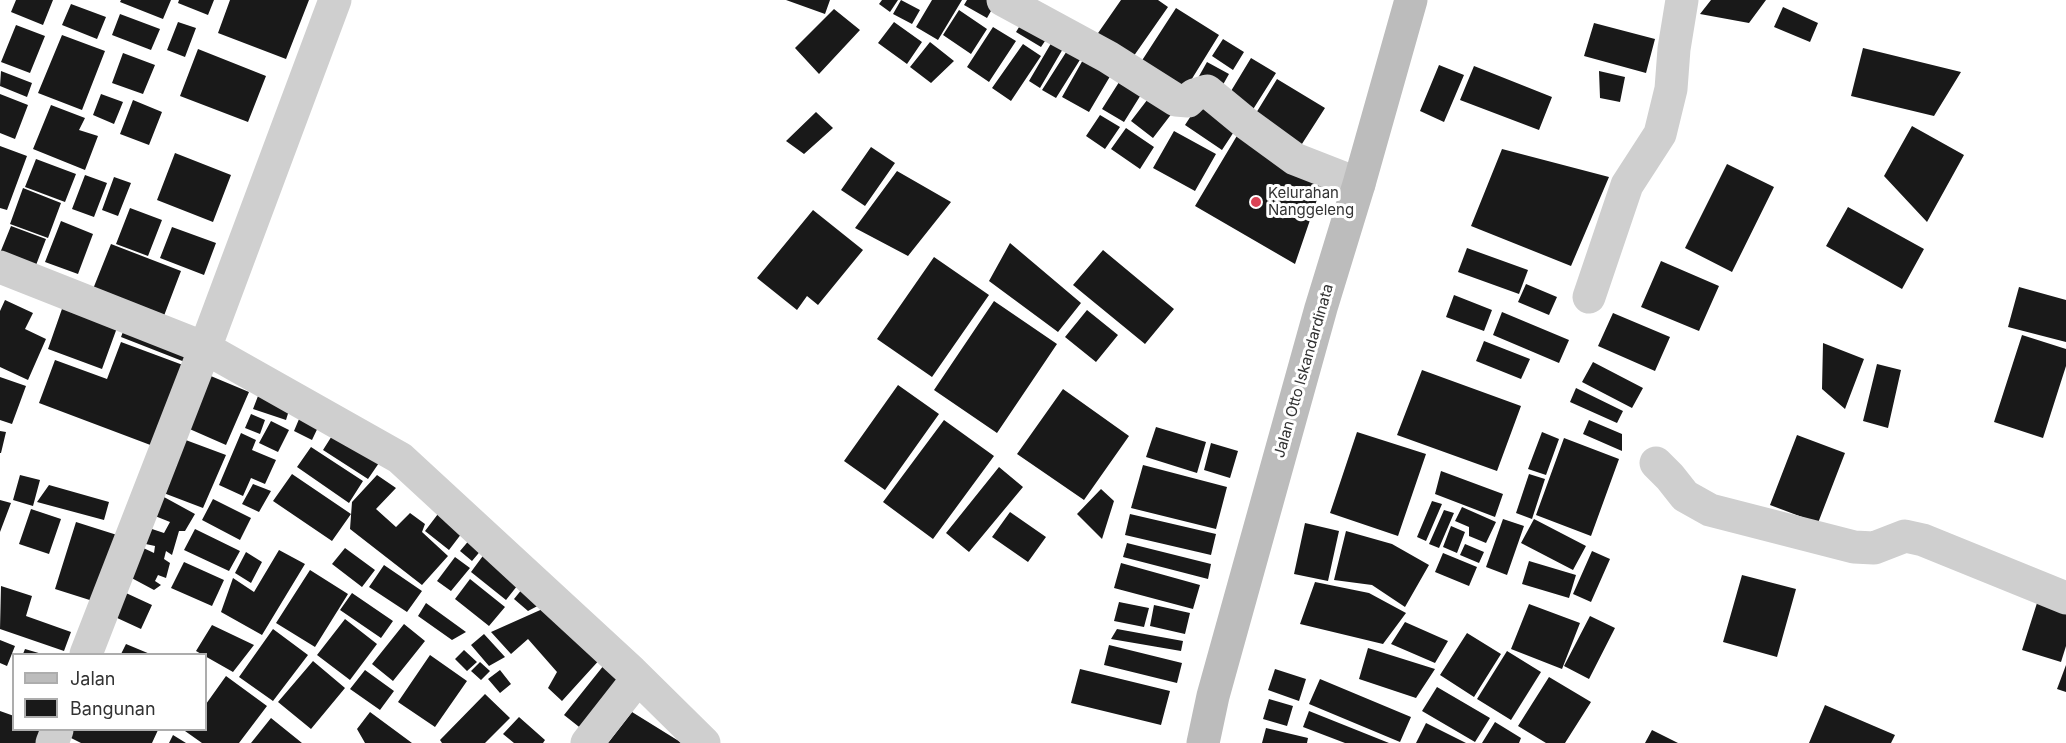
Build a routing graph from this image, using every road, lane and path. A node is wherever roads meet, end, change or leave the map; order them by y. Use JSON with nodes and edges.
{"nodes":[{"id":1,"x":335,"y":0,"type":"edge"},
{"id":2,"x":1003,"y":0,"type":"edge"},
{"id":3,"x":1411,"y":0,"type":"edge"},
{"id":4,"x":1682,"y":0,"type":"edge"},
{"id":5,"x":1359,"y":184,"type":"junction"},
{"id":6,"x":0,"y":267,"type":"edge"},
{"id":7,"x":1589,"y":297,"type":"dead end"},
{"id":8,"x":205,"y":348,"type":"junction"},
{"id":9,"x":1656,"y":463,"type":"dead end"},
{"id":10,"x":2066,"y":598,"type":"edge"},
{"id":11,"x":86,"y":653,"type":"edge"},
{"id":12,"x":638,"y":678,"type":"junction"},
{"id":13,"x":587,"y":743,"type":"edge"},
{"id":14,"x":704,"y":743,"type":"edge"},
{"id":15,"x":1203,"y":743,"type":"edge"}],
"edges":[{"from":1,"to":8,"type":"street"},
{"from":2,"to":5,"type":"street"},
{"from":3,"to":5,"type":"main road","name":"Jalan Otto Iskandardinata"},
{"from":4,"to":7,"type":"street"},
{"from":5,"to":15,"type":"main road","name":"Jalan Otto Iskandardinata"},
{"from":6,"to":8,"type":"street"},
{"from":8,"to":11,"type":"street"},
{"from":8,"to":12,"type":"street"},
{"from":9,"to":10,"type":"street"},
{"from":12,"to":13,"type":"street"},
{"from":12,"to":14,"type":"street"}]}
